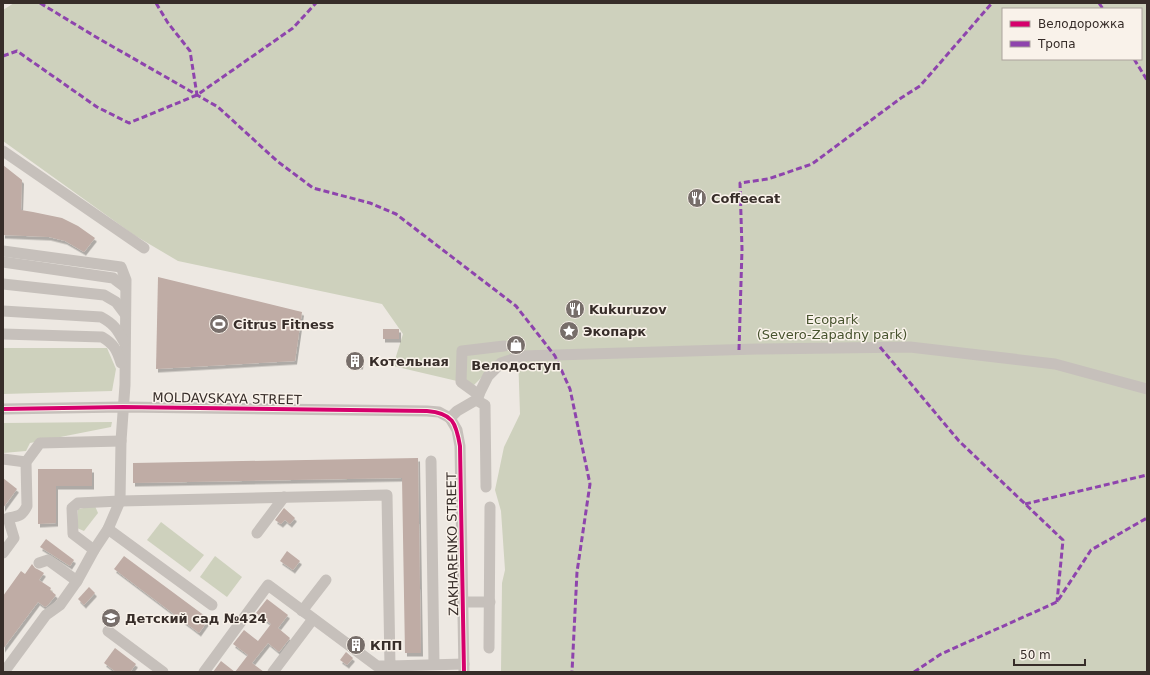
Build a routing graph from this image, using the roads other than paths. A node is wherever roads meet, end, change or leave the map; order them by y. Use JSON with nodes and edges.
{"nodes":[{"id":1,"x":3,"y":151,"type":"edge"},
{"id":2,"x":144,"y":248,"type":"dead end"},
{"id":3,"x":3,"y":250,"type":"edge"},
{"id":4,"x":3,"y":262,"type":"edge"},
{"id":5,"x":3,"y":284,"type":"edge"},
{"id":6,"x":126,"y":287,"type":"junction"},
{"id":7,"x":3,"y":311,"type":"edge"},
{"id":8,"x":125,"y":314,"type":"junction"},
{"id":9,"x":3,"y":334,"type":"edge"},
{"id":10,"x":125,"y":343,"type":"junction"},
{"id":11,"x":504,"y":346,"type":"dead end"},
{"id":12,"x":124,"y":372,"type":"junction"},
{"id":13,"x":1147,"y":389,"type":"edge"},
{"id":14,"x":478,"y":398,"type":"junction"},
{"id":15,"x":123,"y":407,"type":"junction"},
{"id":16,"x":3,"y":409,"type":"edge"},
{"id":17,"x":450,"y":418,"type":"junction"},
{"id":18,"x":121,"y":441,"type":"junction"},
{"id":19,"x":3,"y":459,"type":"edge"},
{"id":20,"x":432,"y":461,"type":"dead end"},
{"id":21,"x":26,"y":462,"type":"junction"},
{"id":22,"x":486,"y":487,"type":"dead end"},
{"id":23,"x":284,"y":497,"type":"junction"},
{"id":24,"x":120,"y":501,"type":"junction"},
{"id":25,"x":490,"y":507,"type":"dead end"},
{"id":26,"x":6,"y":518,"type":"edge"},
{"id":27,"x":108,"y":529,"type":"junction"},
{"id":28,"x":257,"y":533,"type":"dead end"},
{"id":29,"x":94,"y":550,"type":"junction"},
{"id":30,"x":3,"y":553,"type":"edge"},
{"id":31,"x":39,"y":563,"type":"dead end"},
{"id":32,"x":326,"y":580,"type":"dead end"},
{"id":33,"x":77,"y":582,"type":"junction"},
{"id":34,"x":463,"y":602,"type":"junction"},
{"id":35,"x":490,"y":602,"type":"junction"},
{"id":36,"x":212,"y":605,"type":"dead end"},
{"id":37,"x":302,"y":611,"type":"junction"},
{"id":38,"x":313,"y":619,"type":"junction"},
{"id":39,"x":108,"y":631,"type":"dead end"},
{"id":40,"x":489,"y":648,"type":"dead end"},
{"id":41,"x":434,"y":664,"type":"junction"},
{"id":42,"x":464,"y":668,"type":"edge"},
{"id":43,"x":390,"y":669,"type":"edge"},
{"id":44,"x":4,"y":672,"type":"edge"},
{"id":45,"x":163,"y":672,"type":"edge"},
{"id":46,"x":204,"y":672,"type":"edge"},
{"id":47,"x":273,"y":672,"type":"edge"}],
"edges":[{"from":1,"to":2,"type":"street"},
{"from":3,"to":6,"type":"street"},
{"from":4,"to":6,"type":"street"},
{"from":5,"to":8,"type":"street"},
{"from":6,"to":8,"type":"street"},
{"from":7,"to":10,"type":"street"},
{"from":8,"to":10,"type":"street"},
{"from":9,"to":12,"type":"street"},
{"from":10,"to":12,"type":"street"},
{"from":11,"to":14,"type":"street"},
{"from":12,"to":15,"type":"street"},
{"from":13,"to":14,"type":"street"},
{"from":14,"to":17,"type":"street"},
{"from":14,"to":22,"type":"street"},
{"from":15,"to":16,"type":"street","name":"MOLDAVSKAYA STREET"},
{"from":15,"to":17,"type":"street","name":"MOLDAVSKAYA STREET"},
{"from":15,"to":18,"type":"street"},
{"from":17,"to":34,"type":"street","name":"ZAKHARENKO STREET"},
{"from":18,"to":21,"type":"street"},
{"from":18,"to":24,"type":"street"},
{"from":19,"to":21,"type":"street"},
{"from":20,"to":41,"type":"street"},
{"from":21,"to":26,"type":"street"},
{"from":23,"to":24,"type":"street"},
{"from":23,"to":28,"type":"street"},
{"from":23,"to":43,"type":"street"},
{"from":24,"to":27,"type":"street"},
{"from":24,"to":29,"type":"street"},
{"from":25,"to":35,"type":"street"},
{"from":26,"to":30,"type":"street"},
{"from":27,"to":29,"type":"street"},
{"from":27,"to":36,"type":"street"},
{"from":29,"to":33,"type":"street"},
{"from":31,"to":33,"type":"street"},
{"from":32,"to":37,"type":"street"},
{"from":33,"to":44,"type":"street"},
{"from":34,"to":35,"type":"street"},
{"from":34,"to":42,"type":"street","name":"ZAKHARENKO STREET"},
{"from":35,"to":40,"type":"street"},
{"from":37,"to":38,"type":"street"},
{"from":37,"to":46,"type":"street"},
{"from":38,"to":43,"type":"street"},
{"from":38,"to":47,"type":"street"},
{"from":39,"to":45,"type":"street"},
{"from":41,"to":42,"type":"street"},
{"from":41,"to":43,"type":"street"}]}
